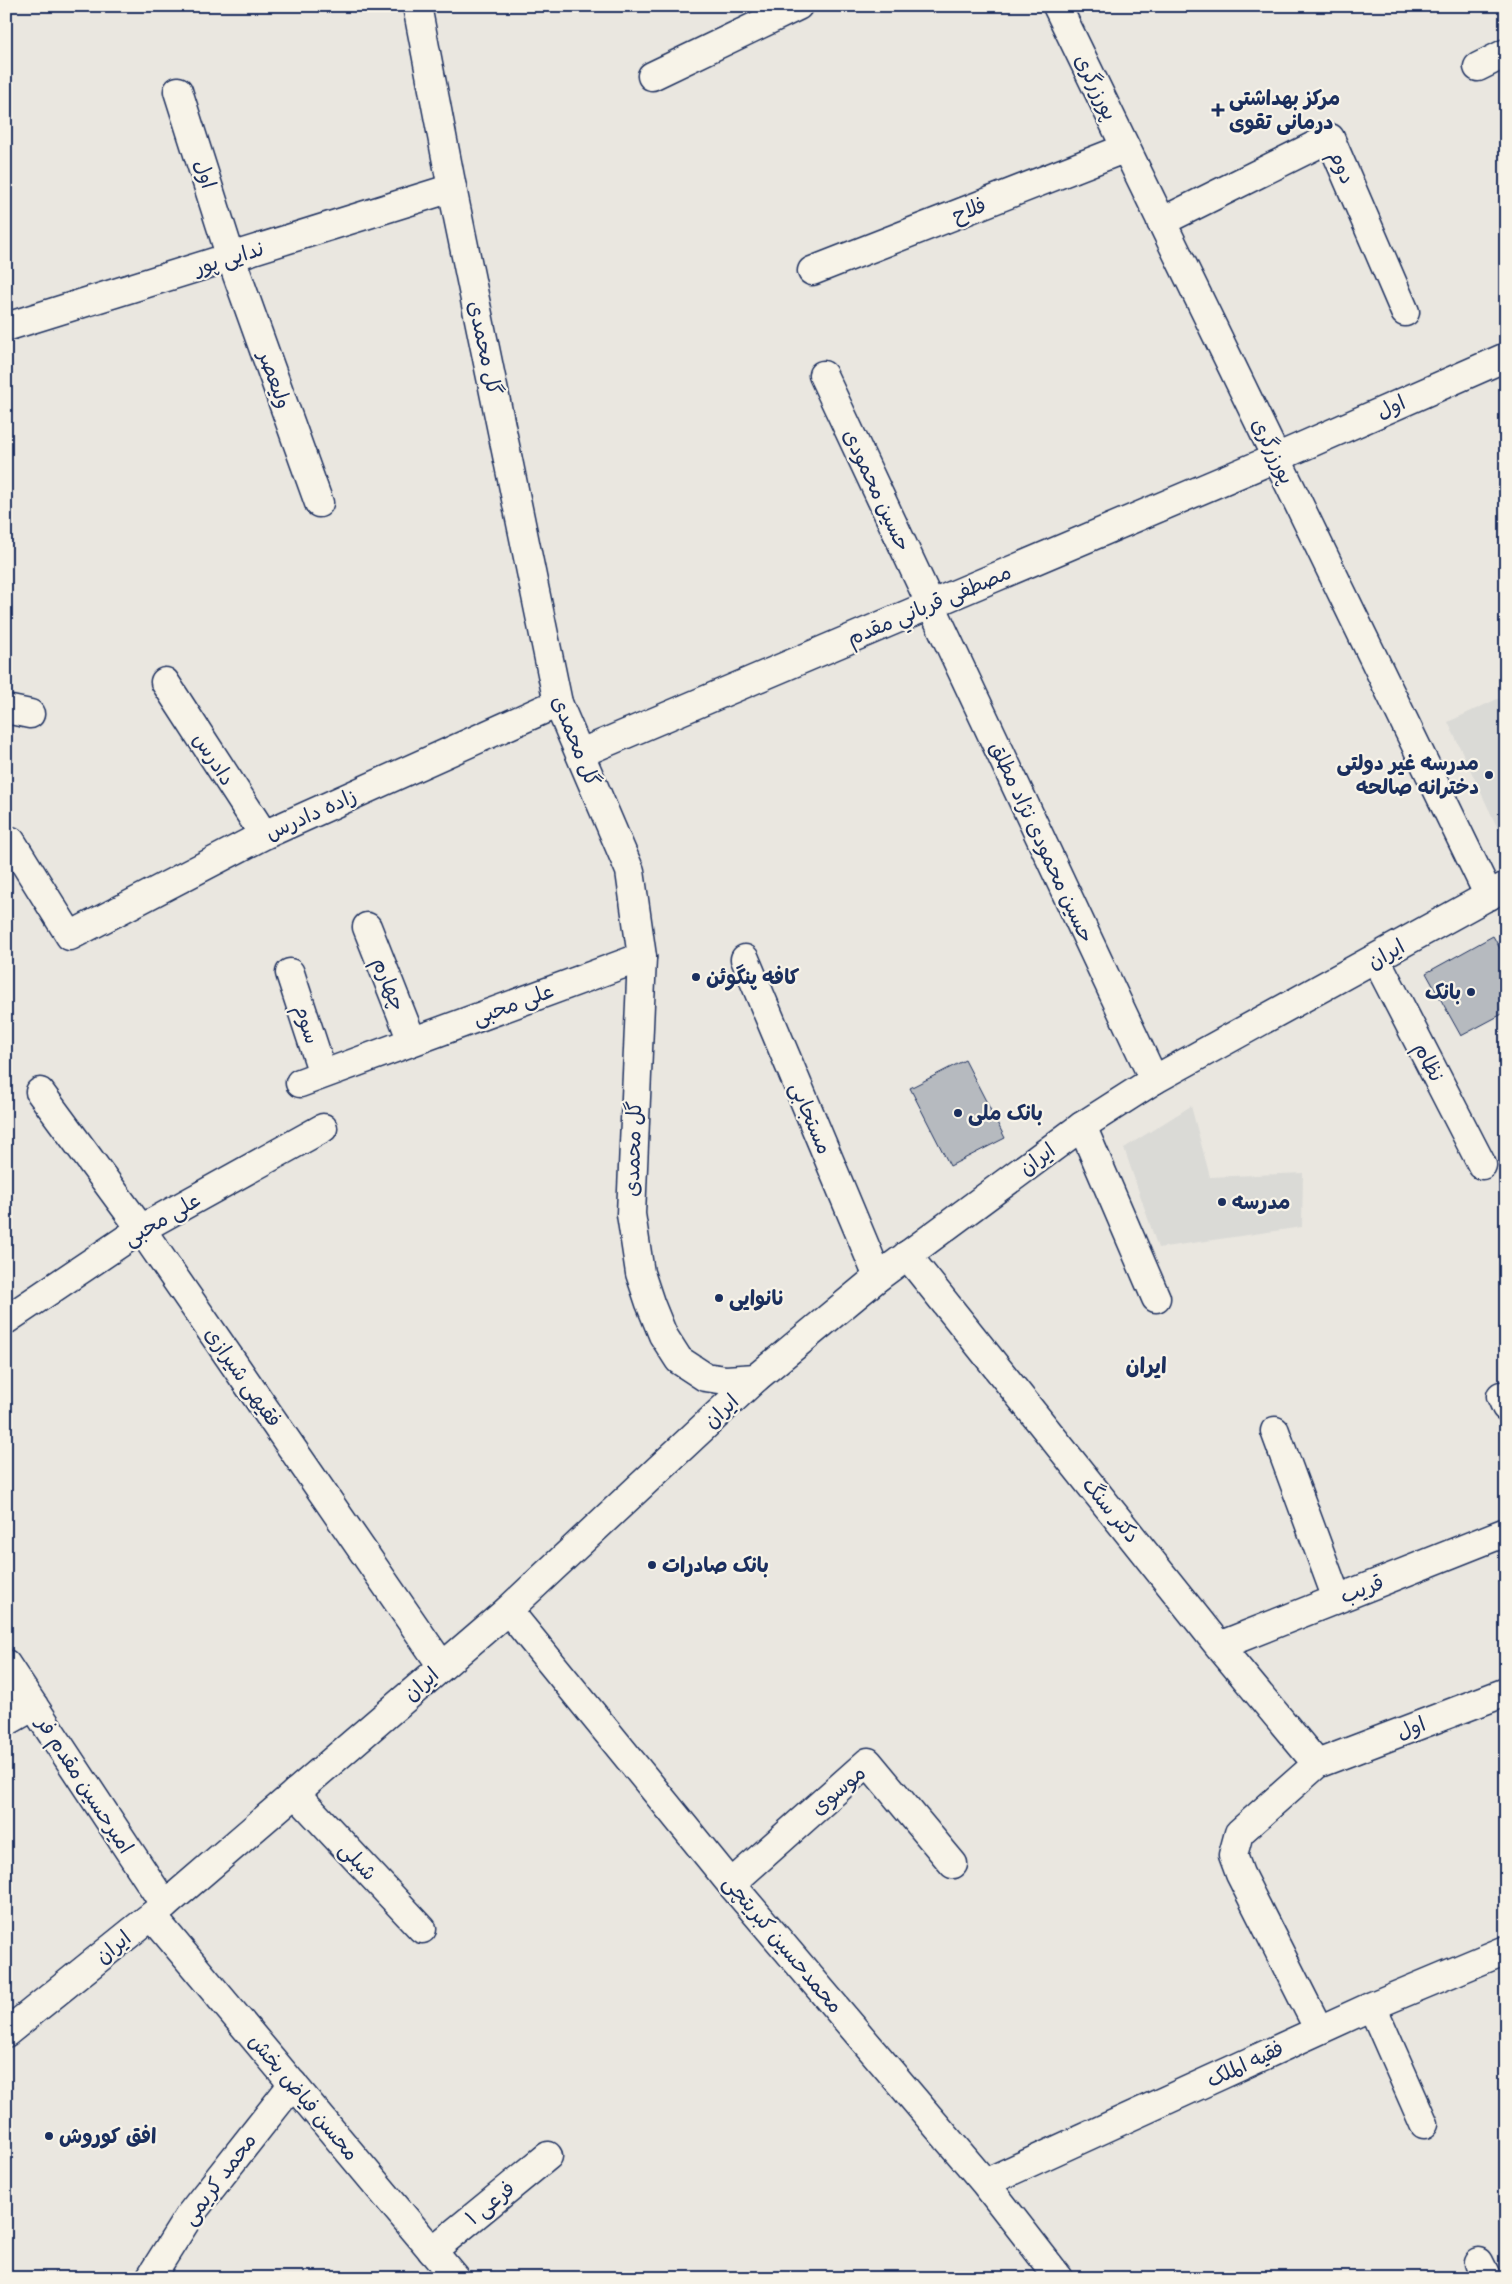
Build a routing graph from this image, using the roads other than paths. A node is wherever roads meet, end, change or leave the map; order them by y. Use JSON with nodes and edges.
{"nodes":[{"id":1,"x":417,"y":6,"type":"edge"},
{"id":2,"x":798,"y":6,"type":"edge"},
{"id":3,"x":1056,"y":6,"type":"edge"},
{"id":4,"x":1506,"y":53,"type":"edge"},
{"id":5,"x":1478,"y":68,"type":"dead end"},
{"id":6,"x":652,"y":76,"type":"dead end"},
{"id":7,"x":178,"y":91,"type":"dead end"},
{"id":8,"x":1126,"y":148,"type":"junction"},
{"id":9,"x":452,"y":188,"type":"junction"},
{"id":10,"x":1161,"y":222,"type":"junction"},
{"id":11,"x":231,"y":258,"type":"junction"},
{"id":12,"x":812,"y":271,"type":"dead end"},
{"id":13,"x":1405,"y":312,"type":"dead end"},
{"id":14,"x":6,"y":327,"type":"edge"},
{"id":15,"x":1506,"y":357,"type":"edge"},
{"id":16,"x":823,"y":375,"type":"dead end"},
{"id":17,"x":1276,"y":458,"type":"junction"},
{"id":18,"x":319,"y":502,"type":"dead end"},
{"id":19,"x":930,"y":604,"type":"junction"},
{"id":20,"x":165,"y":682,"type":"dead end"},
{"id":21,"x":558,"y":703,"type":"junction"},
{"id":22,"x":581,"y":752,"type":"junction"},
{"id":23,"x":264,"y":835,"type":"junction"},
{"id":24,"x":11,"y":841,"type":"dead end"},
{"id":25,"x":1497,"y":891,"type":"edge"},
{"id":26,"x":366,"y":927,"type":"dead end"},
{"id":27,"x":642,"y":957,"type":"junction"},
{"id":28,"x":745,"y":959,"type":"dead end"},
{"id":29,"x":1376,"y":959,"type":"junction"},
{"id":30,"x":290,"y":973,"type":"dead end"},
{"id":31,"x":412,"y":1042,"type":"junction"},
{"id":32,"x":312,"y":1079,"type":"joint"},
{"id":33,"x":1154,"y":1080,"type":"junction"},
{"id":34,"x":40,"y":1092,"type":"dead end"},
{"id":35,"x":1082,"y":1126,"type":"junction"},
{"id":36,"x":323,"y":1128,"type":"dead end"},
{"id":37,"x":1482,"y":1165,"type":"dead end"},
{"id":38,"x":141,"y":1229,"type":"junction"},
{"id":39,"x":907,"y":1255,"type":"junction"},
{"id":40,"x":878,"y":1276,"type":"junction"},
{"id":41,"x":1156,"y":1298,"type":"dead end"},
{"id":42,"x":6,"y":1320,"type":"edge"},
{"id":43,"x":756,"y":1378,"type":"junction"},
{"id":44,"x":1275,"y":1431,"type":"dead end"},
{"id":45,"x":1506,"y":1532,"type":"edge"},
{"id":46,"x":1336,"y":1599,"type":"junction"},
{"id":47,"x":508,"y":1610,"type":"junction"},
{"id":48,"x":1218,"y":1646,"type":"junction"},
{"id":49,"x":6,"y":1664,"type":"edge"},
{"id":50,"x":442,"y":1666,"type":"junction"},
{"id":51,"x":1506,"y":1692,"type":"edge"},
{"id":52,"x":34,"y":1706,"type":"junction"},
{"id":53,"x":6,"y":1722,"type":"edge"},
{"id":54,"x":1317,"y":1764,"type":"junction"},
{"id":55,"x":295,"y":1793,"type":"junction"},
{"id":56,"x":953,"y":1864,"type":"dead end"},
{"id":57,"x":731,"y":1884,"type":"junction"},
{"id":58,"x":158,"y":1911,"type":"junction"},
{"id":59,"x":422,"y":1929,"type":"dead end"},
{"id":60,"x":1506,"y":1950,"type":"edge"},
{"id":61,"x":1372,"y":2006,"type":"junction"},
{"id":62,"x":1319,"y":2030,"type":"junction"},
{"id":63,"x":6,"y":2033,"type":"edge"},
{"id":64,"x":293,"y":2084,"type":"junction"},
{"id":65,"x":1424,"y":2124,"type":"dead end"},
{"id":66,"x":548,"y":2156,"type":"dead end"},
{"id":67,"x":986,"y":2183,"type":"junction"},
{"id":68,"x":432,"y":2251,"type":"junction"},
{"id":69,"x":150,"y":2278,"type":"edge"},
{"id":70,"x":455,"y":2278,"type":"edge"},
{"id":71,"x":1059,"y":2278,"type":"edge"}],
"edges":[{"from":1,"to":9,"type":"street","name":"گل محمدی"},
{"from":2,"to":6,"type":"street"},
{"from":3,"to":8,"type":"street","name":"پورزرگری"},
{"from":4,"to":5,"type":"street"},
{"from":7,"to":11,"type":"street","name":"اول"},
{"from":8,"to":10,"type":"street","name":"پورزرگری"},
{"from":8,"to":12,"type":"street","name":"فلاح"},
{"from":9,"to":11,"type":"street","name":"ندایی پور"},
{"from":9,"to":21,"type":"street","name":"گل محمدی"},
{"from":10,"to":13,"type":"street","name":"دوم"},
{"from":10,"to":17,"type":"street","name":"پورزرگری"},
{"from":11,"to":14,"type":"street","name":"ندایی پور"},
{"from":11,"to":18,"type":"street","name":"ولیعصر"},
{"from":15,"to":17,"type":"street","name":"اول"},
{"from":16,"to":19,"type":"street","name":"حسین محمودی"},
{"from":17,"to":19,"type":"street","name":"مصطفی قرباني مقدم"},
{"from":17,"to":25,"type":"street","name":"پورزرگری"},
{"from":19,"to":22,"type":"street","name":"مصطفی قرباني مقدم"},
{"from":19,"to":33,"type":"street","name":"حسین محمودی نژاد مطلق"},
{"from":20,"to":23,"type":"street","name":"دادرس"},
{"from":21,"to":22,"type":"street","name":"گل محمدی"},
{"from":21,"to":23,"type":"street","name":"زاده دادرس"},
{"from":22,"to":27,"type":"street","name":"گل محمدی"},
{"from":23,"to":24,"type":"street","name":"زاده دادرس"},
{"from":25,"to":29,"type":"street","name":"ایران"},
{"from":26,"to":31,"type":"street","name":"چهارم"},
{"from":27,"to":31,"type":"street","name":"علی محبی"},
{"from":27,"to":43,"type":"street","name":"گل محمدی"},
{"from":28,"to":40,"type":"street","name":"مستجابی"},
{"from":29,"to":33,"type":"street","name":"ایران"},
{"from":29,"to":37,"type":"street","name":"نظام"},
{"from":30,"to":32,"type":"street","name":"سوم"},
{"from":31,"to":32,"type":"street","name":"علی محبی"},
{"from":33,"to":35,"type":"street","name":"ایران"},
{"from":34,"to":38,"type":"street","name":"فقیهی شیرازی"},
{"from":35,"to":39,"type":"street","name":"ایران"},
{"from":35,"to":41,"type":"street"},
{"from":36,"to":38,"type":"street","name":"علی محبی"},
{"from":38,"to":42,"type":"street","name":"علی محبی"},
{"from":38,"to":50,"type":"street","name":"فقیهی شیرازی"},
{"from":39,"to":40,"type":"street","name":"ایران"},
{"from":39,"to":48,"type":"street","name":"دکتر سنگ"},
{"from":40,"to":43,"type":"street","name":"ایران"},
{"from":43,"to":47,"type":"street","name":"ایران"},
{"from":44,"to":46,"type":"street"},
{"from":45,"to":46,"type":"street","name":"قریب"},
{"from":46,"to":48,"type":"street","name":"قریب"},
{"from":47,"to":50,"type":"street","name":"ایران"},
{"from":47,"to":57,"type":"street","name":"محمدحسین کبریتچی"},
{"from":48,"to":54,"type":"street","name":"دکتر سنگ"},
{"from":49,"to":52,"type":"street","name":"امیرحسین مقدم فر"},
{"from":50,"to":55,"type":"street","name":"ایران"},
{"from":51,"to":54,"type":"street","name":"اول"},
{"from":52,"to":53,"type":"street"},
{"from":52,"to":58,"type":"street","name":"امیرحسین مقدم فر"},
{"from":54,"to":62,"type":"street"},
{"from":55,"to":58,"type":"street","name":"ایران"},
{"from":55,"to":59,"type":"street","name":"شبلی"},
{"from":56,"to":57,"type":"street","name":"موسوی"},
{"from":57,"to":67,"type":"street","name":"محمدحسین کبریتچی"},
{"from":58,"to":63,"type":"street","name":"ایران"},
{"from":58,"to":64,"type":"street","name":"محسن فیاض بخش"},
{"from":60,"to":61,"type":"street","name":"فقیه الملک"},
{"from":61,"to":62,"type":"street","name":"فقیه الملک"},
{"from":61,"to":65,"type":"street"},
{"from":62,"to":67,"type":"street","name":"فقیه الملک"},
{"from":64,"to":68,"type":"street","name":"محسن فیاض بخش"},
{"from":64,"to":69,"type":"street","name":"محمد کریمی"},
{"from":66,"to":68,"type":"street","name":"فرعی ۱"},
{"from":67,"to":71,"type":"street","name":"محمدحسین کبریتچی"},
{"from":68,"to":70,"type":"street","name":"محسن فیاض بخش"}]}
